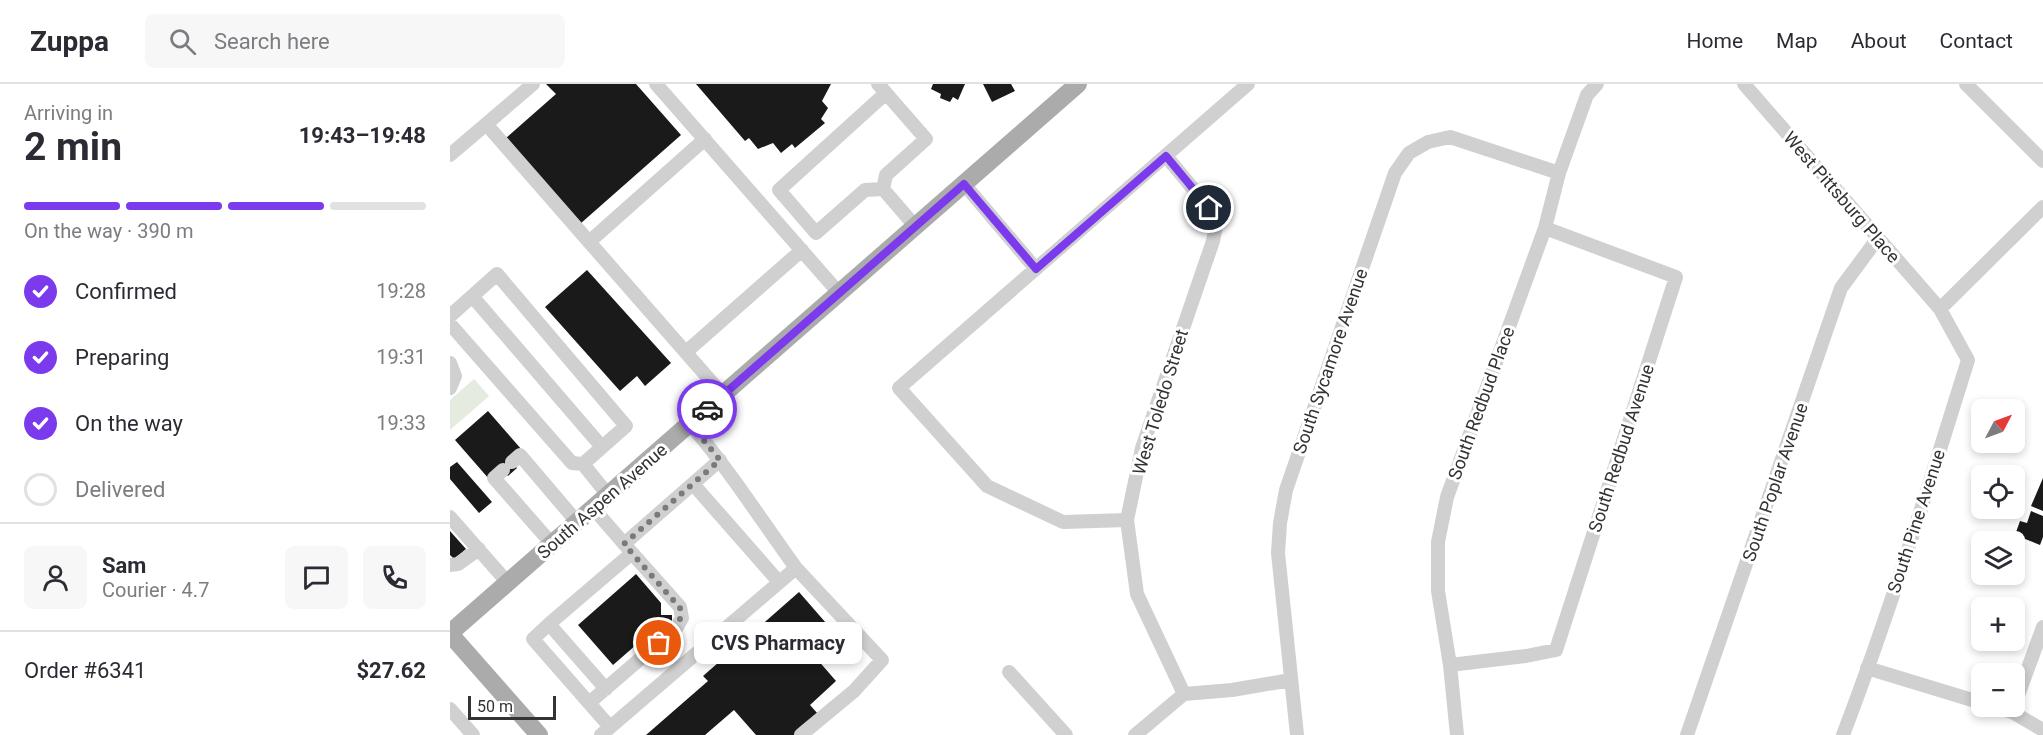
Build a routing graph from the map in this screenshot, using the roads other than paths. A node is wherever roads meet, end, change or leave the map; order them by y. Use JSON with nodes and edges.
{"nodes":[{"id":1,"x":532,"y":84,"type":"edge"},
{"id":2,"x":656,"y":84,"type":"edge"},
{"id":3,"x":1078,"y":84,"type":"edge"},
{"id":4,"x":1248,"y":84,"type":"edge"},
{"id":5,"x":1597,"y":84,"type":"edge"},
{"id":6,"x":1744,"y":84,"type":"edge"},
{"id":7,"x":1966,"y":84,"type":"edge"},
{"id":8,"x":882,"y":88,"type":"edge"},
{"id":9,"x":486,"y":124,"type":"junction"},
{"id":10,"x":705,"y":139,"type":"junction"},
{"id":11,"x":450,"y":155,"type":"edge"},
{"id":12,"x":1166,"y":156,"type":"junction"},
{"id":13,"x":2043,"y":161,"type":"edge"},
{"id":14,"x":1559,"y":173,"type":"junction"},
{"id":15,"x":885,"y":182,"type":"junction"},
{"id":16,"x":964,"y":184,"type":"junction"},
{"id":17,"x":2043,"y":207,"type":"edge"},
{"id":18,"x":915,"y":226,"type":"junction"},
{"id":19,"x":1545,"y":228,"type":"junction"},
{"id":20,"x":1878,"y":238,"type":"junction"},
{"id":21,"x":589,"y":242,"type":"junction"},
{"id":22,"x":802,"y":250,"type":"junction"},
{"id":23,"x":1036,"y":269,"type":"junction"},
{"id":24,"x":839,"y":293,"type":"junction"},
{"id":25,"x":472,"y":297,"type":"junction"},
{"id":26,"x":1940,"y":309,"type":"junction"},
{"id":27,"x":450,"y":316,"type":"edge"},
{"id":28,"x":450,"y":324,"type":"edge"},
{"id":29,"x":686,"y":352,"type":"junction"},
{"id":30,"x":450,"y":363,"type":"edge"},
{"id":31,"x":450,"y":388,"type":"edge"},
{"id":32,"x":723,"y":395,"type":"junction"},
{"id":33,"x":690,"y":424,"type":"junction"},
{"id":34,"x":602,"y":447,"type":"junction"},
{"id":35,"x":720,"y":460,"type":"junction"},
{"id":36,"x":583,"y":464,"type":"junction"},
{"id":37,"x":693,"y":484,"type":"junction"},
{"id":38,"x":608,"y":495,"type":"junction"},
{"id":39,"x":593,"y":508,"type":"junction"},
{"id":40,"x":450,"y":517,"type":"edge"},
{"id":41,"x":1127,"y":520,"type":"junction"},
{"id":42,"x":577,"y":522,"type":"junction"},
{"id":43,"x":552,"y":544,"type":"junction"},
{"id":44,"x":628,"y":548,"type":"junction"},
{"id":45,"x":479,"y":549,"type":"junction"},
{"id":46,"x":450,"y":565,"type":"edge"},
{"id":47,"x":796,"y":568,"type":"junction"},
{"id":48,"x":508,"y":582,"type":"junction"},
{"id":49,"x":779,"y":582,"type":"junction"},
{"id":50,"x":549,"y":624,"type":"junction"},
{"id":51,"x":2043,"y":627,"type":"edge"},
{"id":52,"x":450,"y":634,"type":"edge"},
{"id":53,"x":1450,"y":665,"type":"junction"},
{"id":54,"x":1867,"y":668,"type":"junction"},
{"id":55,"x":1009,"y":672,"type":"dead end"},
{"id":56,"x":2025,"y":678,"type":"edge"},
{"id":57,"x":1291,"y":680,"type":"junction"},
{"id":58,"x":606,"y":689,"type":"junction"},
{"id":59,"x":1184,"y":694,"type":"junction"},
{"id":60,"x":1971,"y":700,"type":"edge"},
{"id":61,"x":589,"y":704,"type":"junction"},
{"id":62,"x":450,"y":709,"type":"edge"},
{"id":63,"x":2021,"y":717,"type":"edge"},
{"id":64,"x":2043,"y":730,"type":"edge"},
{"id":65,"x":605,"y":731,"type":"edge"},
{"id":66,"x":530,"y":732,"type":"edge"},
{"id":67,"x":469,"y":734,"type":"edge"},
{"id":68,"x":801,"y":735,"type":"edge"},
{"id":69,"x":1066,"y":735,"type":"edge"},
{"id":70,"x":1135,"y":735,"type":"edge"},
{"id":71,"x":1297,"y":735,"type":"edge"},
{"id":72,"x":1457,"y":735,"type":"edge"},
{"id":73,"x":1687,"y":735,"type":"edge"},
{"id":74,"x":1843,"y":735,"type":"edge"}],
"edges":[{"from":1,"to":9,"type":"street"},
{"from":2,"to":10,"type":"street"},
{"from":3,"to":16,"type":"main road","name":"South Aspen Avenue"},
{"from":4,"to":12,"type":"street"},
{"from":5,"to":14,"type":"street","name":"South Redbud Place"},
{"from":6,"to":20,"type":"street","name":"West Pittsburg Place"},
{"from":7,"to":13,"type":"street"},
{"from":8,"to":15,"type":"street"},
{"from":8,"to":15,"type":"street"},
{"from":9,"to":11,"type":"street"},
{"from":9,"to":21,"type":"street"},
{"from":10,"to":21,"type":"street"},
{"from":10,"to":22,"type":"street"},
{"from":12,"to":23,"type":"street"},
{"from":12,"to":41,"type":"street","name":"West Toledo Street"},
{"from":14,"to":19,"type":"street","name":"South Redbud Place"},
{"from":14,"to":57,"type":"street","name":"South Sycamore Avenue"},
{"from":15,"to":18,"type":"street"},
{"from":16,"to":18,"type":"main road","name":"South Aspen Avenue"},
{"from":16,"to":23,"type":"street"},
{"from":17,"to":26,"type":"street"},
{"from":18,"to":24,"type":"main road","name":"South Aspen Avenue"},
{"from":19,"to":53,"type":"street","name":"South Redbud Place"},
{"from":19,"to":53,"type":"street","name":"South Redbud Avenue"},
{"from":20,"to":26,"type":"street","name":"West Pittsburg Place"},
{"from":20,"to":73,"type":"street","name":"South Poplar Avenue"},
{"from":21,"to":29,"type":"street"},
{"from":22,"to":24,"type":"street"},
{"from":22,"to":29,"type":"street"},
{"from":23,"to":41,"type":"street"},
{"from":24,"to":32,"type":"main road","name":"South Aspen Avenue"},
{"from":25,"to":27,"type":"street"},
{"from":25,"to":34,"type":"street"},
{"from":25,"to":34,"type":"street"},
{"from":26,"to":54,"type":"street","name":"South Pine Avenue"},
{"from":28,"to":36,"type":"street"},
{"from":29,"to":32,"type":"street"},
{"from":30,"to":31,"type":"street"},
{"from":32,"to":33,"type":"main road","name":"South Aspen Avenue"},
{"from":33,"to":35,"type":"street"},
{"from":33,"to":38,"type":"main road","name":"South Aspen Avenue"},
{"from":34,"to":36,"type":"street"},
{"from":35,"to":37,"type":"street"},
{"from":35,"to":47,"type":"street"},
{"from":36,"to":38,"type":"street"},
{"from":37,"to":44,"type":"street"},
{"from":37,"to":49,"type":"street"},
{"from":38,"to":39,"type":"main road","name":"South Aspen Avenue"},
{"from":39,"to":42,"type":"main road","name":"South Aspen Avenue"},
{"from":39,"to":44,"type":"street"},
{"from":40,"to":45,"type":"street"},
{"from":41,"to":59,"type":"street","name":"West Toledo Street"},
{"from":42,"to":43,"type":"main road","name":"South Aspen Avenue"},
{"from":42,"to":43,"type":"street"},
{"from":43,"to":48,"type":"main road","name":"South Aspen Avenue"},
{"from":44,"to":50,"type":"street"},
{"from":44,"to":58,"type":"street"},
{"from":45,"to":46,"type":"street"},
{"from":45,"to":48,"type":"street"},
{"from":47,"to":49,"type":"street"},
{"from":47,"to":68,"type":"street"},
{"from":48,"to":52,"type":"main road","name":"South Aspen Avenue"},
{"from":49,"to":65,"type":"street"},
{"from":50,"to":58,"type":"street"},
{"from":50,"to":61,"type":"street"},
{"from":51,"to":56,"type":"street"},
{"from":52,"to":66,"type":"main road"},
{"from":53,"to":72,"type":"street","name":"South Redbud Place"},
{"from":54,"to":60,"type":"street"},
{"from":54,"to":74,"type":"street","name":"South Pine Avenue"},
{"from":55,"to":69,"type":"street"},
{"from":57,"to":59,"type":"street"},
{"from":57,"to":71,"type":"street","name":"South Sycamore Avenue"},
{"from":58,"to":61,"type":"street"},
{"from":59,"to":70,"type":"street"},
{"from":61,"to":65,"type":"street"},
{"from":62,"to":67,"type":"street"},
{"from":63,"to":64,"type":"street"}]}
